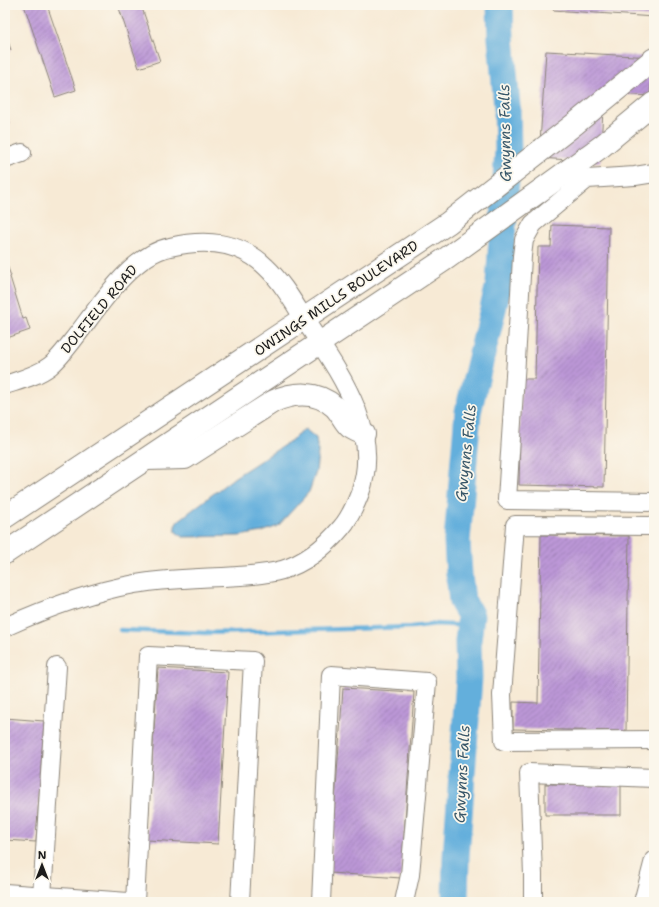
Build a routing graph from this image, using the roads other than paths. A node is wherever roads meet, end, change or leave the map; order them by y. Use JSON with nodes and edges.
{"nodes":[{"id":1,"x":654,"y":59,"type":"edge"},
{"id":2,"x":654,"y":103,"type":"edge"},
{"id":3,"x":22,"y":153,"type":"dead end"},
{"id":4,"x":5,"y":158,"type":"edge"},
{"id":5,"x":654,"y":173,"type":"edge"},
{"id":6,"x":304,"y":319,"type":"junction"},
{"id":7,"x":319,"y":343,"type":"junction"},
{"id":8,"x":5,"y":385,"type":"edge"},
{"id":9,"x":364,"y":434,"type":"junction"},
{"id":10,"x":146,"y":459,"type":"junction"},
{"id":11,"x":614,"y":501,"type":"junction"},
{"id":12,"x":654,"y":502,"type":"edge"},
{"id":13,"x":5,"y":517,"type":"edge"},
{"id":14,"x":614,"y":526,"type":"junction"},
{"id":15,"x":654,"y":526,"type":"edge"},
{"id":16,"x":5,"y":533,"type":"edge"},
{"id":17,"x":5,"y":552,"type":"edge"},
{"id":18,"x":5,"y":627,"type":"edge"},
{"id":19,"x":57,"y":666,"type":"dead end"},
{"id":20,"x":654,"y":740,"type":"edge"},
{"id":21,"x":654,"y":778,"type":"edge"},
{"id":22,"x":654,"y":860,"type":"edge"},
{"id":23,"x":5,"y":893,"type":"edge"},
{"id":24,"x":42,"y":896,"type":"junction"},
{"id":25,"x":109,"y":901,"type":"edge"},
{"id":26,"x":128,"y":902,"type":"edge"},
{"id":27,"x":135,"y":902,"type":"edge"},
{"id":28,"x":240,"y":902,"type":"edge"},
{"id":29,"x":321,"y":902,"type":"edge"},
{"id":30,"x":404,"y":902,"type":"edge"},
{"id":31,"x":533,"y":902,"type":"edge"},
{"id":32,"x":643,"y":902,"type":"edge"}],
"edges":[{"from":1,"to":6,"type":"main road","name":"OWINGS MILLS BOULEVARD"},
{"from":2,"to":7,"type":"main road","name":"OWINGS MILLS BOULEVARD"},
{"from":3,"to":4,"type":"street"},
{"from":5,"to":11,"type":"street"},
{"from":6,"to":7,"type":"street","name":"DOLFIELD ROAD"},
{"from":6,"to":8,"type":"street","name":"DOLFIELD ROAD"},
{"from":6,"to":13,"type":"main road","name":"OWINGS MILLS BOULEVARD"},
{"from":6,"to":16,"type":"main road"},
{"from":7,"to":9,"type":"street","name":"DOLFIELD ROAD"},
{"from":7,"to":10,"type":"main road","name":"OWINGS MILLS BOULEVARD"},
{"from":9,"to":10,"type":"main road"},
{"from":9,"to":18,"type":"street","name":"DOLFIELD ROAD"},
{"from":10,"to":17,"type":"main road","name":"OWINGS MILLS BOULEVARD"},
{"from":11,"to":12,"type":"street"},
{"from":11,"to":14,"type":"street"},
{"from":14,"to":15,"type":"street"},
{"from":14,"to":20,"type":"street"},
{"from":19,"to":24,"type":"street"},
{"from":21,"to":31,"type":"street"},
{"from":22,"to":32,"type":"street"},
{"from":23,"to":24,"type":"street"},
{"from":24,"to":25,"type":"street"},
{"from":25,"to":26,"type":"street"},
{"from":27,"to":28,"type":"street"},
{"from":29,"to":30,"type":"street"}]}
